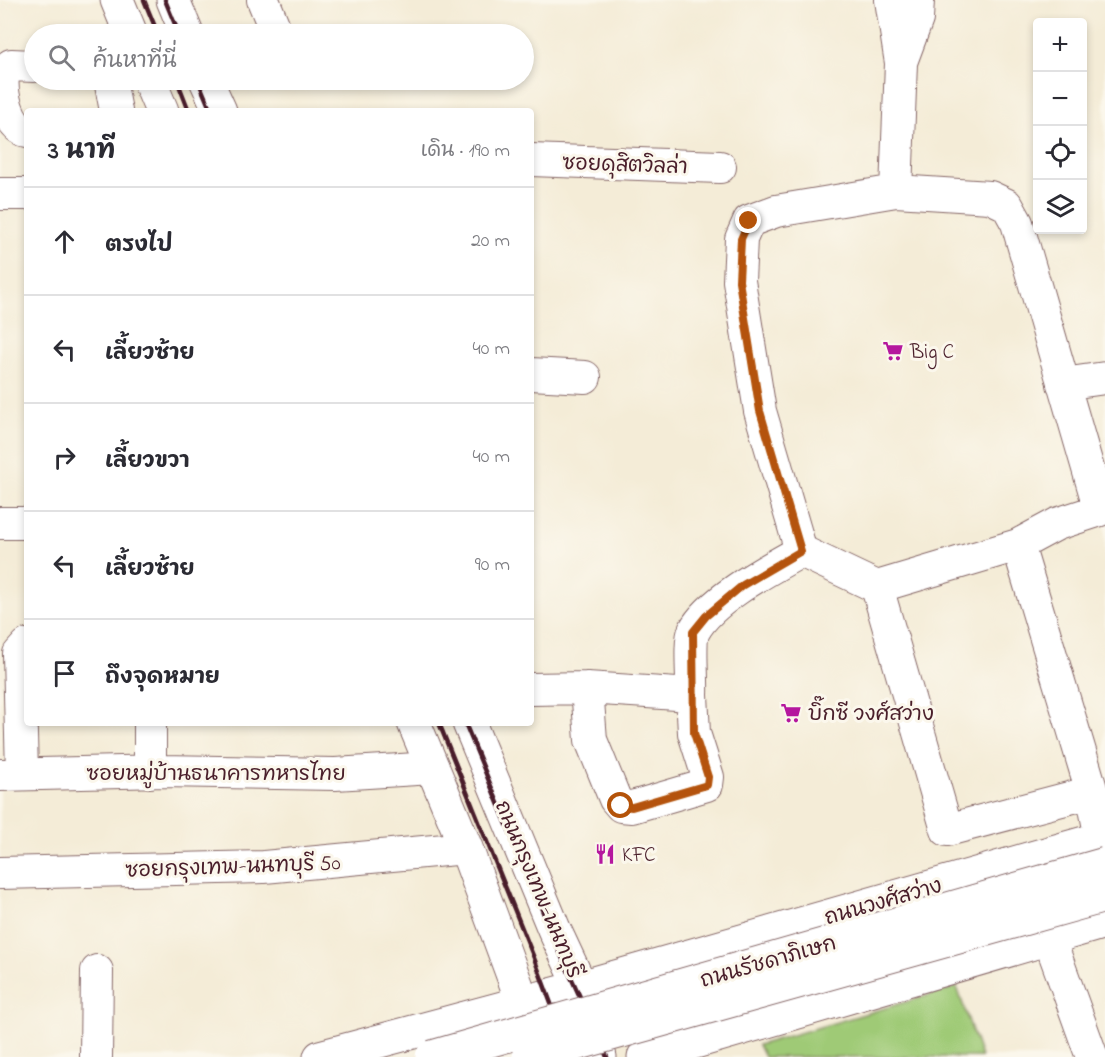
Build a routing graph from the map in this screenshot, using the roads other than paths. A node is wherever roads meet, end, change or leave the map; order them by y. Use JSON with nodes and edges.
{"nodes":[{"id":1,"x":117,"y":0,"type":"edge"},
{"id":2,"x":173,"y":0,"type":"edge"},
{"id":3,"x":263,"y":0,"type":"edge"},
{"id":4,"x":891,"y":0,"type":"edge"},
{"id":5,"x":918,"y":0,"type":"edge"},
{"id":6,"x":127,"y":24,"type":"edge"},
{"id":7,"x":183,"y":24,"type":"edge"},
{"id":8,"x":273,"y":24,"type":"edge"},
{"id":9,"x":901,"y":63,"type":"junction"},
{"id":10,"x":24,"y":66,"type":"edge"},
{"id":11,"x":112,"y":90,"type":"edge"},
{"id":12,"x":153,"y":90,"type":"edge"},
{"id":13,"x":211,"y":90,"type":"edge"},
{"id":14,"x":115,"y":108,"type":"edge"},
{"id":15,"x":161,"y":108,"type":"edge"},
{"id":16,"x":219,"y":108,"type":"edge"},
{"id":17,"x":24,"y":130,"type":"edge"},
{"id":18,"x":534,"y":160,"type":"edge"},
{"id":19,"x":720,"y":167,"type":"dead end"},
{"id":20,"x":896,"y":191,"type":"junction"},
{"id":21,"x":0,"y":194,"type":"edge"},
{"id":22,"x":24,"y":194,"type":"edge"},
{"id":23,"x":534,"y":374,"type":"edge"},
{"id":24,"x":585,"y":377,"type":"dead end"},
{"id":25,"x":1105,"y":378,"type":"edge"},
{"id":26,"x":1063,"y":384,"type":"junction"},
{"id":27,"x":24,"y":523,"type":"edge"},
{"id":28,"x":0,"y":524,"type":"edge"},
{"id":29,"x":1018,"y":545,"type":"junction"},
{"id":30,"x":801,"y":551,"type":"junction"},
{"id":31,"x":877,"y":588,"type":"junction"},
{"id":32,"x":24,"y":648,"type":"edge"},
{"id":33,"x":587,"y":688,"type":"junction"},
{"id":34,"x":534,"y":689,"type":"edge"},
{"id":35,"x":693,"y":695,"type":"junction"},
{"id":36,"x":150,"y":726,"type":"edge"},
{"id":37,"x":415,"y":726,"type":"edge"},
{"id":38,"x":470,"y":726,"type":"edge"},
{"id":39,"x":433,"y":768,"type":"junction"},
{"id":40,"x":150,"y":772,"type":"junction"},
{"id":41,"x":11,"y":774,"type":"edge"},
{"id":42,"x":1092,"y":792,"type":"junction"},
{"id":43,"x":1104,"y":847,"type":"edge"},
{"id":44,"x":466,"y":848,"type":"junction"},
{"id":45,"x":0,"y":873,"type":"edge"},
{"id":46,"x":925,"y":888,"type":"junction"},
{"id":47,"x":1105,"y":896,"type":"edge"},
{"id":48,"x":1105,"y":922,"type":"edge"},
{"id":49,"x":1049,"y":938,"type":"junction"},
{"id":50,"x":959,"y":965,"type":"junction"},
{"id":51,"x":98,"y":971,"type":"dead end"},
{"id":52,"x":582,"y":987,"type":"junction"},
{"id":53,"x":522,"y":1002,"type":"junction"},
{"id":54,"x":96,"y":1057,"type":"edge"},
{"id":55,"x":320,"y":1057,"type":"edge"},
{"id":56,"x":432,"y":1057,"type":"edge"},
{"id":57,"x":530,"y":1057,"type":"edge"},
{"id":58,"x":545,"y":1057,"type":"edge"},
{"id":59,"x":600,"y":1057,"type":"edge"},
{"id":60,"x":644,"y":1057,"type":"edge"},
{"id":61,"x":1092,"y":1057,"type":"edge"}],
"edges":[{"from":1,"to":6,"type":"main road"},
{"from":2,"to":7,"type":"main road"},
{"from":3,"to":8,"type":"street"},
{"from":4,"to":9,"type":"street"},
{"from":5,"to":9,"type":"street"},
{"from":9,"to":20,"type":"street"},
{"from":10,"to":17,"type":"street"},
{"from":11,"to":14,"type":"street"},
{"from":12,"to":15,"type":"main road"},
{"from":13,"to":16,"type":"main road"},
{"from":18,"to":19,"type":"street","name":"ซอยดุสิตวิลล่า"},
{"from":20,"to":26,"type":"street"},
{"from":20,"to":30,"type":"street"},
{"from":21,"to":22,"type":"street"},
{"from":23,"to":24,"type":"street"},
{"from":25,"to":26,"type":"street"},
{"from":26,"to":29,"type":"street"},
{"from":27,"to":28,"type":"street"},
{"from":29,"to":31,"type":"street"},
{"from":29,"to":42,"type":"street"},
{"from":30,"to":31,"type":"street"},
{"from":30,"to":35,"type":"street"},
{"from":31,"to":42,"type":"street"},
{"from":32,"to":41,"type":"street"},
{"from":33,"to":34,"type":"street"},
{"from":33,"to":35,"type":"street"},
{"from":33,"to":35,"type":"street"},
{"from":36,"to":40,"type":"street"},
{"from":37,"to":39,"type":"main road"},
{"from":38,"to":52,"type":"main road","name":"ถนนกรุงเทพ-นนทบุรี"},
{"from":39,"to":40,"type":"street","name":"ซอยหมู่บ้านธนาคารทหารไทย"},
{"from":39,"to":44,"type":"main road"},
{"from":40,"to":41,"type":"street","name":"ซอยหมู่บ้านธนาคารทหารไทย"},
{"from":42,"to":43,"type":"street"},
{"from":43,"to":46,"type":"main road","name":"ถนนวงศ์สว่าง"},
{"from":43,"to":56,"type":"main road","name":"ถนนรัชดาภิเษก","bridge":true},
{"from":44,"to":45,"type":"street","name":"ซอยกรุงเทพ-นนทบุรี 50"},
{"from":44,"to":53,"type":"main road"},
{"from":46,"to":50,"type":"main road"},
{"from":46,"to":52,"type":"main road","name":"ถนนวงศ์สว่าง"},
{"from":47,"to":57,"type":"main road","name":"ถนนรัชดาภิเษก","bridge":true},
{"from":48,"to":49,"type":"main road"},
{"from":49,"to":50,"type":"main road"},
{"from":49,"to":61,"type":"street"},
{"from":50,"to":60,"type":"main road"},
{"from":51,"to":54,"type":"street"},
{"from":52,"to":53,"type":"main road","name":"ถนนวงศ์สว่าง"},
{"from":52,"to":59,"type":"main road","name":"ถนนกรุงเทพ-นนทบุรี"},
{"from":53,"to":55,"type":"main road"},
{"from":53,"to":58,"type":"main road"}]}
